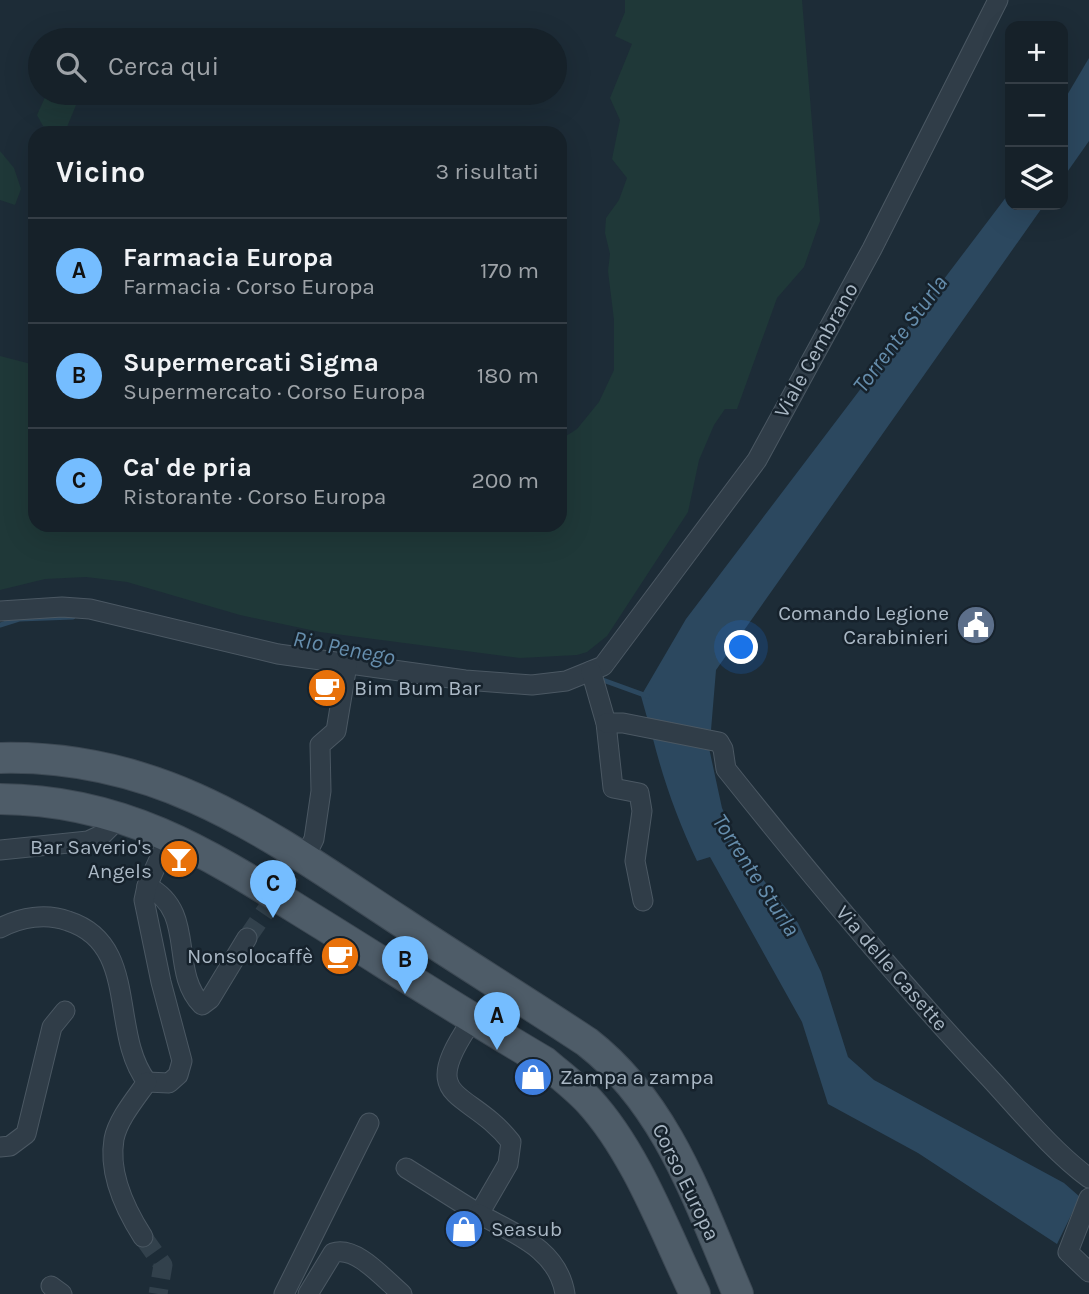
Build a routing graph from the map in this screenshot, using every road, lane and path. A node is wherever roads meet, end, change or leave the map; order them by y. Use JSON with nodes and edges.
{"nodes":[{"id":1,"x":998,"y":0,"type":"edge"},
{"id":2,"x":0,"y":611,"type":"edge"},
{"id":3,"x":346,"y":665,"type":"junction"},
{"id":4,"x":594,"y":678,"type":"junction"},
{"id":5,"x":606,"y":723,"type":"junction"},
{"id":6,"x":0,"y":758,"type":"edge"},
{"id":7,"x":0,"y":799,"type":"edge"},
{"id":8,"x":120,"y":817,"type":"junction"},
{"id":9,"x":170,"y":835,"type":"junction"},
{"id":10,"x":313,"y":842,"type":"tunnel mouth"},
{"id":11,"x":0,"y":850,"type":"edge"},
{"id":12,"x":147,"y":886,"type":"junction"},
{"id":13,"x":643,"y":901,"type":"dead end"},
{"id":14,"x":0,"y":928,"type":"edge"},
{"id":15,"x":247,"y":938,"type":"tunnel mouth"},
{"id":16,"x":65,"y":1011,"type":"dead end"},
{"id":17,"x":473,"y":1018,"type":"junction"},
{"id":18,"x":147,"y":1082,"type":"junction"},
{"id":19,"x":369,"y":1123,"type":"dead end"},
{"id":20,"x":0,"y":1147,"type":"edge"},
{"id":21,"x":405,"y":1168,"type":"dead end"},
{"id":22,"x":1089,"y":1178,"type":"edge"},
{"id":23,"x":1089,"y":1198,"type":"edge"},
{"id":24,"x":480,"y":1214,"type":"junction"},
{"id":25,"x":143,"y":1237,"type":"tunnel mouth"},
{"id":26,"x":1089,"y":1272,"type":"edge"},
{"id":27,"x":284,"y":1294,"type":"edge"},
{"id":28,"x":308,"y":1294,"type":"edge"},
{"id":29,"x":402,"y":1294,"type":"edge"},
{"id":30,"x":565,"y":1294,"type":"edge"},
{"id":31,"x":695,"y":1294,"type":"edge"},
{"id":32,"x":738,"y":1294,"type":"edge"}],
"edges":[{"from":1,"to":4,"type":"street","name":"Viale Cembrano"},
{"from":2,"to":3,"type":"street"},
{"from":3,"to":4,"type":"street"},
{"from":3,"to":10,"type":"street"},
{"from":4,"to":5,"type":"street"},
{"from":5,"to":13,"type":"street"},
{"from":5,"to":22,"type":"street","name":"Via delle Casette"},
{"from":6,"to":32,"type":"main road","name":"Corso Europa"},
{"from":7,"to":8,"type":"main road","name":"Corso Europa"},
{"from":8,"to":9,"type":"main road","name":"Corso Europa"},
{"from":8,"to":11,"type":"street"},
{"from":9,"to":12,"type":"street"},
{"from":9,"to":17,"type":"main road","name":"Corso Europa"},
{"from":12,"to":15,"type":"street"},
{"from":12,"to":18,"type":"street"},
{"from":14,"to":18,"type":"street"},
{"from":16,"to":20,"type":"street"},
{"from":17,"to":24,"type":"street"},
{"from":17,"to":31,"type":"main road","name":"Corso Europa"},
{"from":18,"to":25,"type":"street"},
{"from":19,"to":27,"type":"street"},
{"from":21,"to":24,"type":"street"},
{"from":23,"to":26,"type":"street"},
{"from":24,"to":30,"type":"street"},
{"from":28,"to":29,"type":"street"}]}
